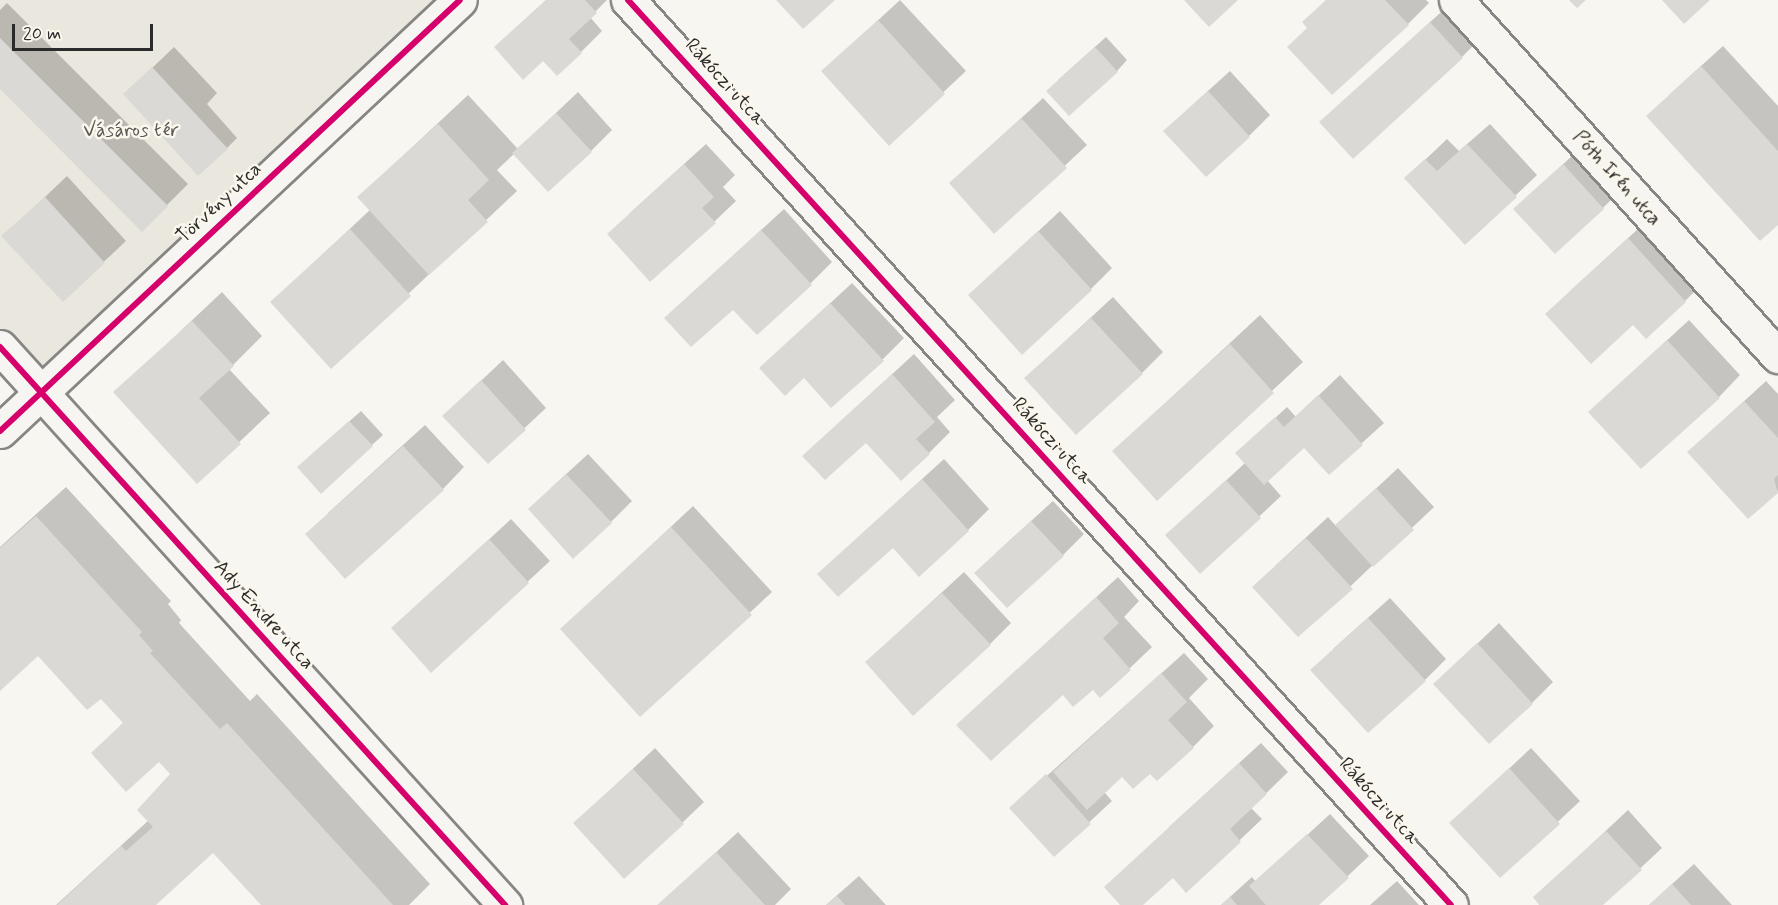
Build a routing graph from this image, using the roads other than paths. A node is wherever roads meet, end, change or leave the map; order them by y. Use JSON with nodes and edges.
{"nodes":[{"id":1,"x":460,"y":0,"type":"edge"},
{"id":2,"x":628,"y":0,"type":"edge"},
{"id":3,"x":1456,"y":0,"type":"edge"},
{"id":4,"x":0,"y":347,"type":"edge"},
{"id":5,"x":1778,"y":356,"type":"edge"},
{"id":6,"x":40,"y":393,"type":"junction"},
{"id":7,"x":0,"y":431,"type":"edge"},
{"id":8,"x":505,"y":905,"type":"edge"},
{"id":9,"x":1451,"y":905,"type":"edge"}],
"edges":[{"from":1,"to":6,"type":"street","name":"Törvény utca"},
{"from":2,"to":9,"type":"street","name":"Rákóczi utca"},
{"from":3,"to":5,"type":"street","name":"Póth Irén utca"},
{"from":4,"to":6,"type":"street","name":"Ady Endre utca"},
{"from":6,"to":7,"type":"street","name":"Törvény utca"},
{"from":6,"to":8,"type":"street","name":"Ady Endre utca"}]}
